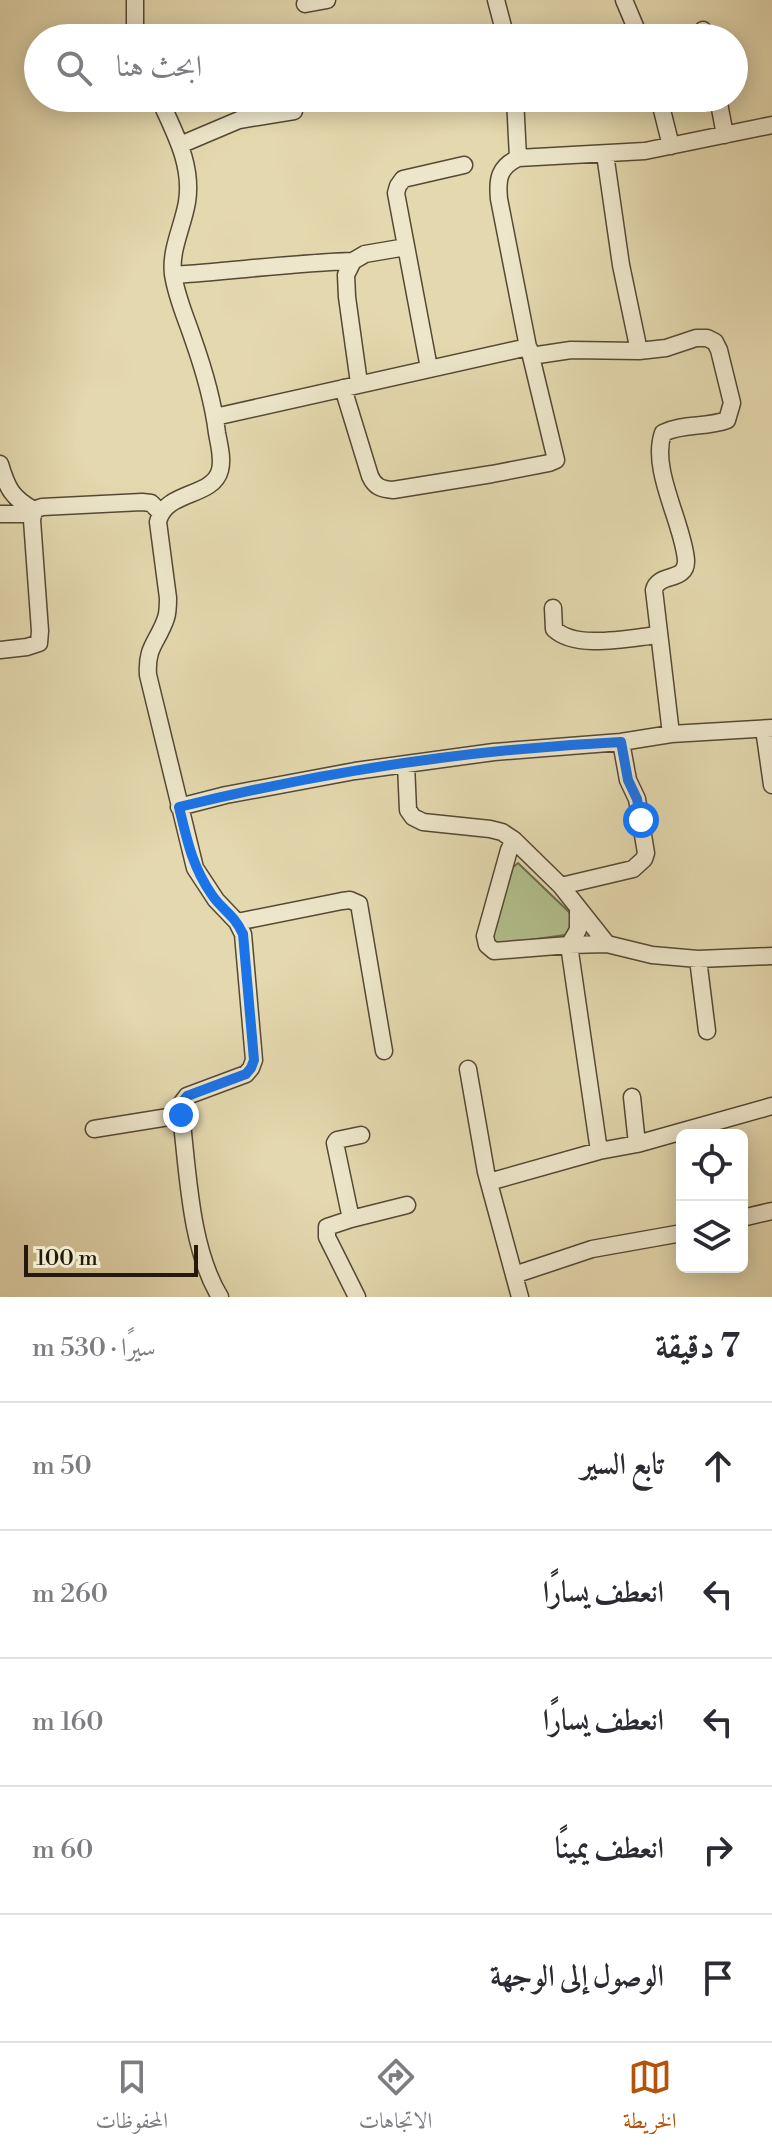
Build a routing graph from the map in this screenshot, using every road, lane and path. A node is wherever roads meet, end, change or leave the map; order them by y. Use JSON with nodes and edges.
{"nodes":[{"id":1,"x":135,"y":0,"type":"edge"},
{"id":2,"x":327,"y":0,"type":"edge"},
{"id":3,"x":496,"y":0,"type":"edge"},
{"id":4,"x":624,"y":0,"type":"edge"},
{"id":5,"x":305,"y":4,"type":"dead end"},
{"id":6,"x":135,"y":24,"type":"edge"},
{"id":7,"x":502,"y":24,"type":"edge"},
{"id":8,"x":634,"y":24,"type":"edge"},
{"id":9,"x":165,"y":112,"type":"edge"},
{"id":10,"x":288,"y":112,"type":"edge"},
{"id":11,"x":516,"y":112,"type":"edge"},
{"id":12,"x":662,"y":112,"type":"edge"},
{"id":13,"x":721,"y":112,"type":"edge"},
{"id":14,"x":772,"y":125,"type":"edge"},
{"id":15,"x":725,"y":135,"type":"junction"},
{"id":16,"x":180,"y":145,"type":"junction"},
{"id":17,"x":671,"y":146,"type":"junction"},
{"id":18,"x":605,"y":154,"type":"junction"},
{"id":19,"x":518,"y":158,"type":"junction"},
{"id":20,"x":464,"y":165,"type":"dead end"},
{"id":21,"x":406,"y":247,"type":"junction"},
{"id":22,"x":353,"y":261,"type":"junction"},
{"id":23,"x":173,"y":275,"type":"junction"},
{"id":24,"x":639,"y":351,"type":"junction"},
{"id":25,"x":529,"y":352,"type":"junction"},
{"id":26,"x":429,"y":368,"type":"junction"},
{"id":27,"x":351,"y":386,"type":"junction"},
{"id":28,"x":215,"y":417,"type":"junction"},
{"id":29,"x":0,"y":464,"type":"edge"},
{"id":30,"x":33,"y":512,"type":"junction"},
{"id":31,"x":160,"y":512,"type":"junction"},
{"id":32,"x":0,"y":514,"type":"edge"},
{"id":33,"x":553,"y":608,"type":"dead end"},
{"id":34,"x":658,"y":635,"type":"junction"},
{"id":35,"x":0,"y":650,"type":"edge"},
{"id":36,"x":768,"y":728,"type":"edge"},
{"id":37,"x":671,"y":734,"type":"junction"},
{"id":38,"x":621,"y":742,"type":"junction"},
{"id":39,"x":406,"y":764,"type":"junction"},
{"id":40,"x":772,"y":785,"type":"edge"},
{"id":41,"x":179,"y":807,"type":"junction"},
{"id":42,"x":514,"y":840,"type":"junction"},
{"id":43,"x":561,"y":886,"type":"junction"},
{"id":44,"x":578,"y":908,"type":"junction"},
{"id":45,"x":237,"y":922,"type":"junction"},
{"id":46,"x":607,"y":944,"type":"junction"},
{"id":47,"x":569,"y":945,"type":"junction"},
{"id":48,"x":772,"y":956,"type":"edge"},
{"id":49,"x":698,"y":959,"type":"junction"},
{"id":50,"x":707,"y":1031,"type":"dead end"},
{"id":51,"x":384,"y":1051,"type":"dead end"},
{"id":52,"x":468,"y":1069,"type":"dead end"},
{"id":53,"x":632,"y":1097,"type":"dead end"},
{"id":54,"x":772,"y":1106,"type":"edge"},
{"id":55,"x":181,"y":1115,"type":"junction"},
{"id":56,"x":94,"y":1129,"type":"dead end"},
{"id":57,"x":361,"y":1135,"type":"dead end"},
{"id":58,"x":637,"y":1144,"type":"junction"},
{"id":59,"x":599,"y":1151,"type":"junction"},
{"id":60,"x":489,"y":1182,"type":"junction"},
{"id":61,"x":407,"y":1205,"type":"dead end"},
{"id":62,"x":772,"y":1211,"type":"edge"},
{"id":63,"x":748,"y":1217,"type":"edge"},
{"id":64,"x":351,"y":1219,"type":"junction"},
{"id":65,"x":676,"y":1234,"type":"edge"},
{"id":66,"x":514,"y":1275,"type":"junction"},
{"id":67,"x":220,"y":1297,"type":"edge"},
{"id":68,"x":357,"y":1297,"type":"edge"},
{"id":69,"x":520,"y":1297,"type":"edge"}],
"edges":[{"from":1,"to":6,"type":"street"},
{"from":2,"to":5,"type":"street"},
{"from":3,"to":7,"type":"street"},
{"from":4,"to":8,"type":"street"},
{"from":9,"to":16,"type":"street"},
{"from":10,"to":16,"type":"street"},
{"from":11,"to":19,"type":"street"},
{"from":12,"to":17,"type":"street"},
{"from":13,"to":15,"type":"street"},
{"from":14,"to":15,"type":"street"},
{"from":15,"to":17,"type":"street"},
{"from":16,"to":23,"type":"street"},
{"from":17,"to":18,"type":"street"},
{"from":18,"to":19,"type":"street"},
{"from":18,"to":24,"type":"street"},
{"from":19,"to":25,"type":"street"},
{"from":20,"to":21,"type":"street"},
{"from":21,"to":22,"type":"street"},
{"from":21,"to":26,"type":"street"},
{"from":22,"to":23,"type":"street"},
{"from":22,"to":27,"type":"street"},
{"from":23,"to":28,"type":"street"},
{"from":24,"to":25,"type":"street"},
{"from":24,"to":34,"type":"street"},
{"from":25,"to":26,"type":"street"},
{"from":25,"to":27,"type":"street"},
{"from":26,"to":27,"type":"street"},
{"from":27,"to":28,"type":"street"},
{"from":28,"to":31,"type":"street"},
{"from":29,"to":30,"type":"street"},
{"from":30,"to":31,"type":"street"},
{"from":30,"to":32,"type":"street"},
{"from":30,"to":35,"type":"street"},
{"from":31,"to":41,"type":"street"},
{"from":33,"to":34,"type":"street"},
{"from":34,"to":37,"type":"street"},
{"from":36,"to":37,"type":"street"},
{"from":36,"to":40,"type":"street"},
{"from":37,"to":38,"type":"street"},
{"from":38,"to":39,"type":"street"},
{"from":38,"to":43,"type":"street"},
{"from":39,"to":41,"type":"street"},
{"from":39,"to":42,"type":"street"},
{"from":41,"to":45,"type":"street"},
{"from":42,"to":43,"type":"street"},
{"from":42,"to":47,"type":"street"},
{"from":43,"to":44,"type":"street"},
{"from":44,"to":46,"type":"street"},
{"from":44,"to":47,"type":"street"},
{"from":45,"to":51,"type":"street"},
{"from":45,"to":55,"type":"street"},
{"from":46,"to":47,"type":"street"},
{"from":46,"to":49,"type":"street"},
{"from":47,"to":59,"type":"street"},
{"from":48,"to":49,"type":"street"},
{"from":49,"to":50,"type":"street"},
{"from":52,"to":60,"type":"street"},
{"from":53,"to":58,"type":"street"},
{"from":54,"to":58,"type":"street"},
{"from":55,"to":56,"type":"street"},
{"from":55,"to":67,"type":"street"},
{"from":57,"to":64,"type":"street"},
{"from":58,"to":59,"type":"street"},
{"from":59,"to":60,"type":"street"},
{"from":60,"to":66,"type":"street"},
{"from":61,"to":64,"type":"street"},
{"from":62,"to":63,"type":"street"},
{"from":64,"to":68,"type":"street"},
{"from":65,"to":66,"type":"street"},
{"from":66,"to":69,"type":"street"}]}
